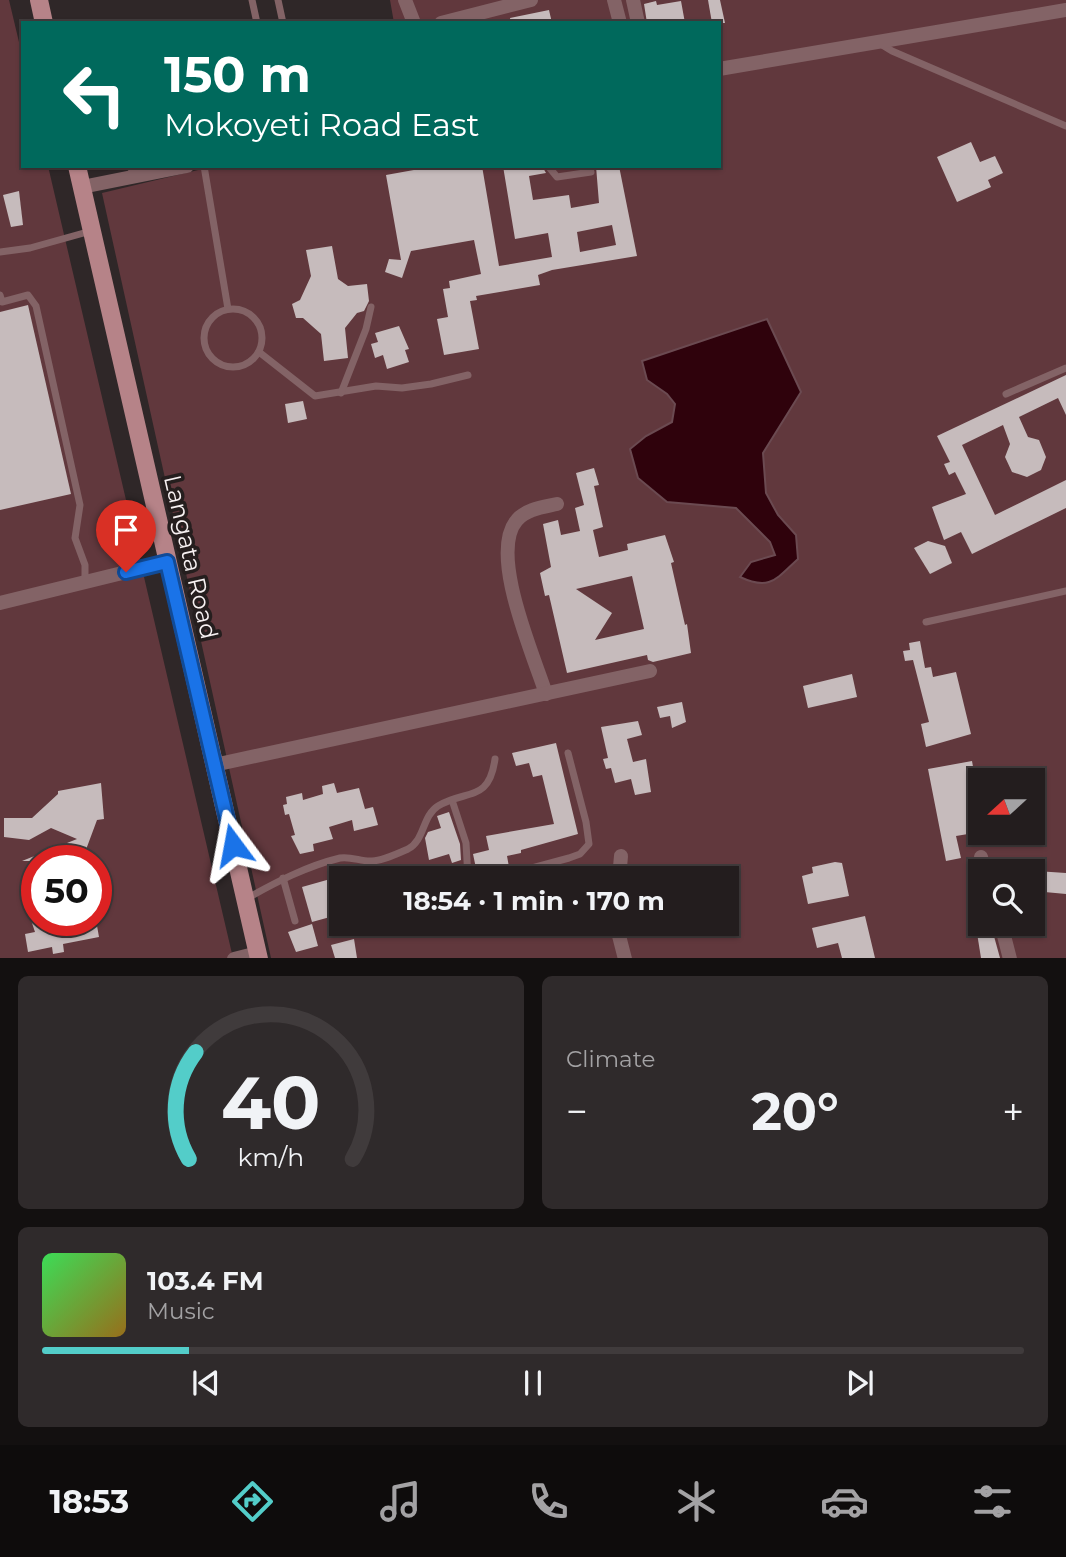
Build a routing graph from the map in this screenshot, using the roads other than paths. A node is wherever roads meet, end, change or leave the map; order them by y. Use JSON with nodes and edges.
{"nodes":[{"id":1,"x":39,"y":0,"type":"edge"},
{"id":2,"x":252,"y":0,"type":"edge"},
{"id":3,"x":278,"y":0,"type":"edge"},
{"id":4,"x":405,"y":0,"type":"edge"},
{"id":5,"x":531,"y":0,"type":"edge"},
{"id":6,"x":614,"y":0,"type":"edge"},
{"id":7,"x":633,"y":0,"type":"edge"},
{"id":8,"x":1066,"y":10,"type":"edge"},
{"id":9,"x":44,"y":21,"type":"edge"},
{"id":10,"x":257,"y":21,"type":"edge"},
{"id":11,"x":283,"y":21,"type":"edge"},
{"id":12,"x":413,"y":21,"type":"edge"},
{"id":13,"x":449,"y":21,"type":"edge"},
{"id":14,"x":619,"y":21,"type":"edge"},
{"id":15,"x":638,"y":21,"type":"edge"},
{"id":16,"x":879,"y":43,"type":"junction"},
{"id":17,"x":721,"y":69,"type":"edge"},
{"id":18,"x":1066,"y":125,"type":"edge"},
{"id":19,"x":77,"y":168,"type":"edge"},
{"id":20,"x":165,"y":168,"type":"edge"},
{"id":21,"x":204,"y":168,"type":"edge"},
{"id":22,"x":550,"y":168,"type":"edge"},
{"id":23,"x":132,"y":171,"type":"edge"},
{"id":24,"x":590,"y":172,"type":"dead end"},
{"id":25,"x":82,"y":187,"type":"junction"},
{"id":26,"x":93,"y":230,"type":"junction"},
{"id":27,"x":0,"y":252,"type":"edge"},
{"id":28,"x":0,"y":295,"type":"edge"},
{"id":29,"x":371,"y":307,"type":"dead end"},
{"id":30,"x":228,"y":309,"type":"junction"},
{"id":31,"x":259,"y":352,"type":"junction"},
{"id":32,"x":1066,"y":368,"type":"edge"},
{"id":33,"x":468,"y":375,"type":"dead end"},
{"id":34,"x":341,"y":393,"type":"junction"},
{"id":35,"x":1006,"y":394,"type":"dead end"},
{"id":36,"x":557,"y":504,"type":"dead end"},
{"id":37,"x":167,"y":562,"type":"junction"},
{"id":38,"x":85,"y":583,"type":"junction"},
{"id":39,"x":1066,"y":591,"type":"edge"},
{"id":40,"x":0,"y":603,"type":"edge"},
{"id":41,"x":926,"y":622,"type":"dead end"},
{"id":42,"x":650,"y":671,"type":"dead end"},
{"id":43,"x":546,"y":694,"type":"junction"},
{"id":44,"x":568,"y":752,"type":"dead end"},
{"id":45,"x":495,"y":759,"type":"dead end"},
{"id":46,"x":214,"y":765,"type":"junction"},
{"id":47,"x":452,"y":800,"type":"junction"},
{"id":48,"x":621,"y":856,"type":"dead end"},
{"id":49,"x":467,"y":866,"type":"edge"},
{"id":50,"x":539,"y":866,"type":"edge"},
{"id":51,"x":620,"y":866,"type":"edge"},
{"id":52,"x":283,"y":878,"type":"junction"},
{"id":53,"x":245,"y":899,"type":"junction"},
{"id":54,"x":295,"y":921,"type":"dead end"},
{"id":55,"x":619,"y":936,"type":"edge"},
{"id":56,"x":1004,"y":936,"type":"edge"},
{"id":57,"x":258,"y":956,"type":"edge"},
{"id":58,"x":234,"y":958,"type":"edge"},
{"id":59,"x":625,"y":958,"type":"edge"},
{"id":60,"x":1010,"y":958,"type":"edge"}],
"edges":[{"from":1,"to":9,"type":"main road"},
{"from":2,"to":10,"type":"lane"},
{"from":3,"to":11,"type":"lane"},
{"from":4,"to":12,"type":"street"},
{"from":5,"to":13,"type":"street"},
{"from":6,"to":14,"type":"street"},
{"from":7,"to":15,"type":"street"},
{"from":8,"to":16,"type":"street"},
{"from":16,"to":17,"type":"street"},
{"from":16,"to":18,"type":"lane"},
{"from":19,"to":25,"type":"main road","name":"Langata Road"},
{"from":20,"to":23,"type":"street"},
{"from":21,"to":30,"type":"lane"},
{"from":22,"to":24,"type":"lane"},
{"from":23,"to":25,"type":"street"},
{"from":25,"to":26,"type":"main road","name":"Langata Road"},
{"from":26,"to":27,"type":"lane"},
{"from":26,"to":37,"type":"main road","name":"Langata Road"},
{"from":28,"to":38,"type":"lane"},
{"from":29,"to":34,"type":"lane"},
{"from":30,"to":31,"type":"lane"},
{"from":30,"to":31,"type":"lane"},
{"from":31,"to":34,"type":"lane"},
{"from":32,"to":35,"type":"lane"},
{"from":33,"to":34,"type":"lane"},
{"from":36,"to":43,"type":"street"},
{"from":37,"to":38,"type":"street"},
{"from":37,"to":46,"type":"main road","name":"Langata Road"},
{"from":38,"to":40,"type":"street"},
{"from":39,"to":41,"type":"lane"},
{"from":42,"to":43,"type":"street"},
{"from":43,"to":46,"type":"street"},
{"from":44,"to":50,"type":"lane"},
{"from":45,"to":47,"type":"lane"},
{"from":46,"to":53,"type":"main road","name":"Langata Road"},
{"from":47,"to":49,"type":"lane"},
{"from":47,"to":52,"type":"lane"},
{"from":48,"to":51,"type":"street"},
{"from":52,"to":53,"type":"lane"},
{"from":52,"to":54,"type":"lane"},
{"from":53,"to":57,"type":"main road","name":"Langata Road"},
{"from":55,"to":59,"type":"street"},
{"from":56,"to":60,"type":"street"},
{"from":57,"to":58,"type":"street"}]}
